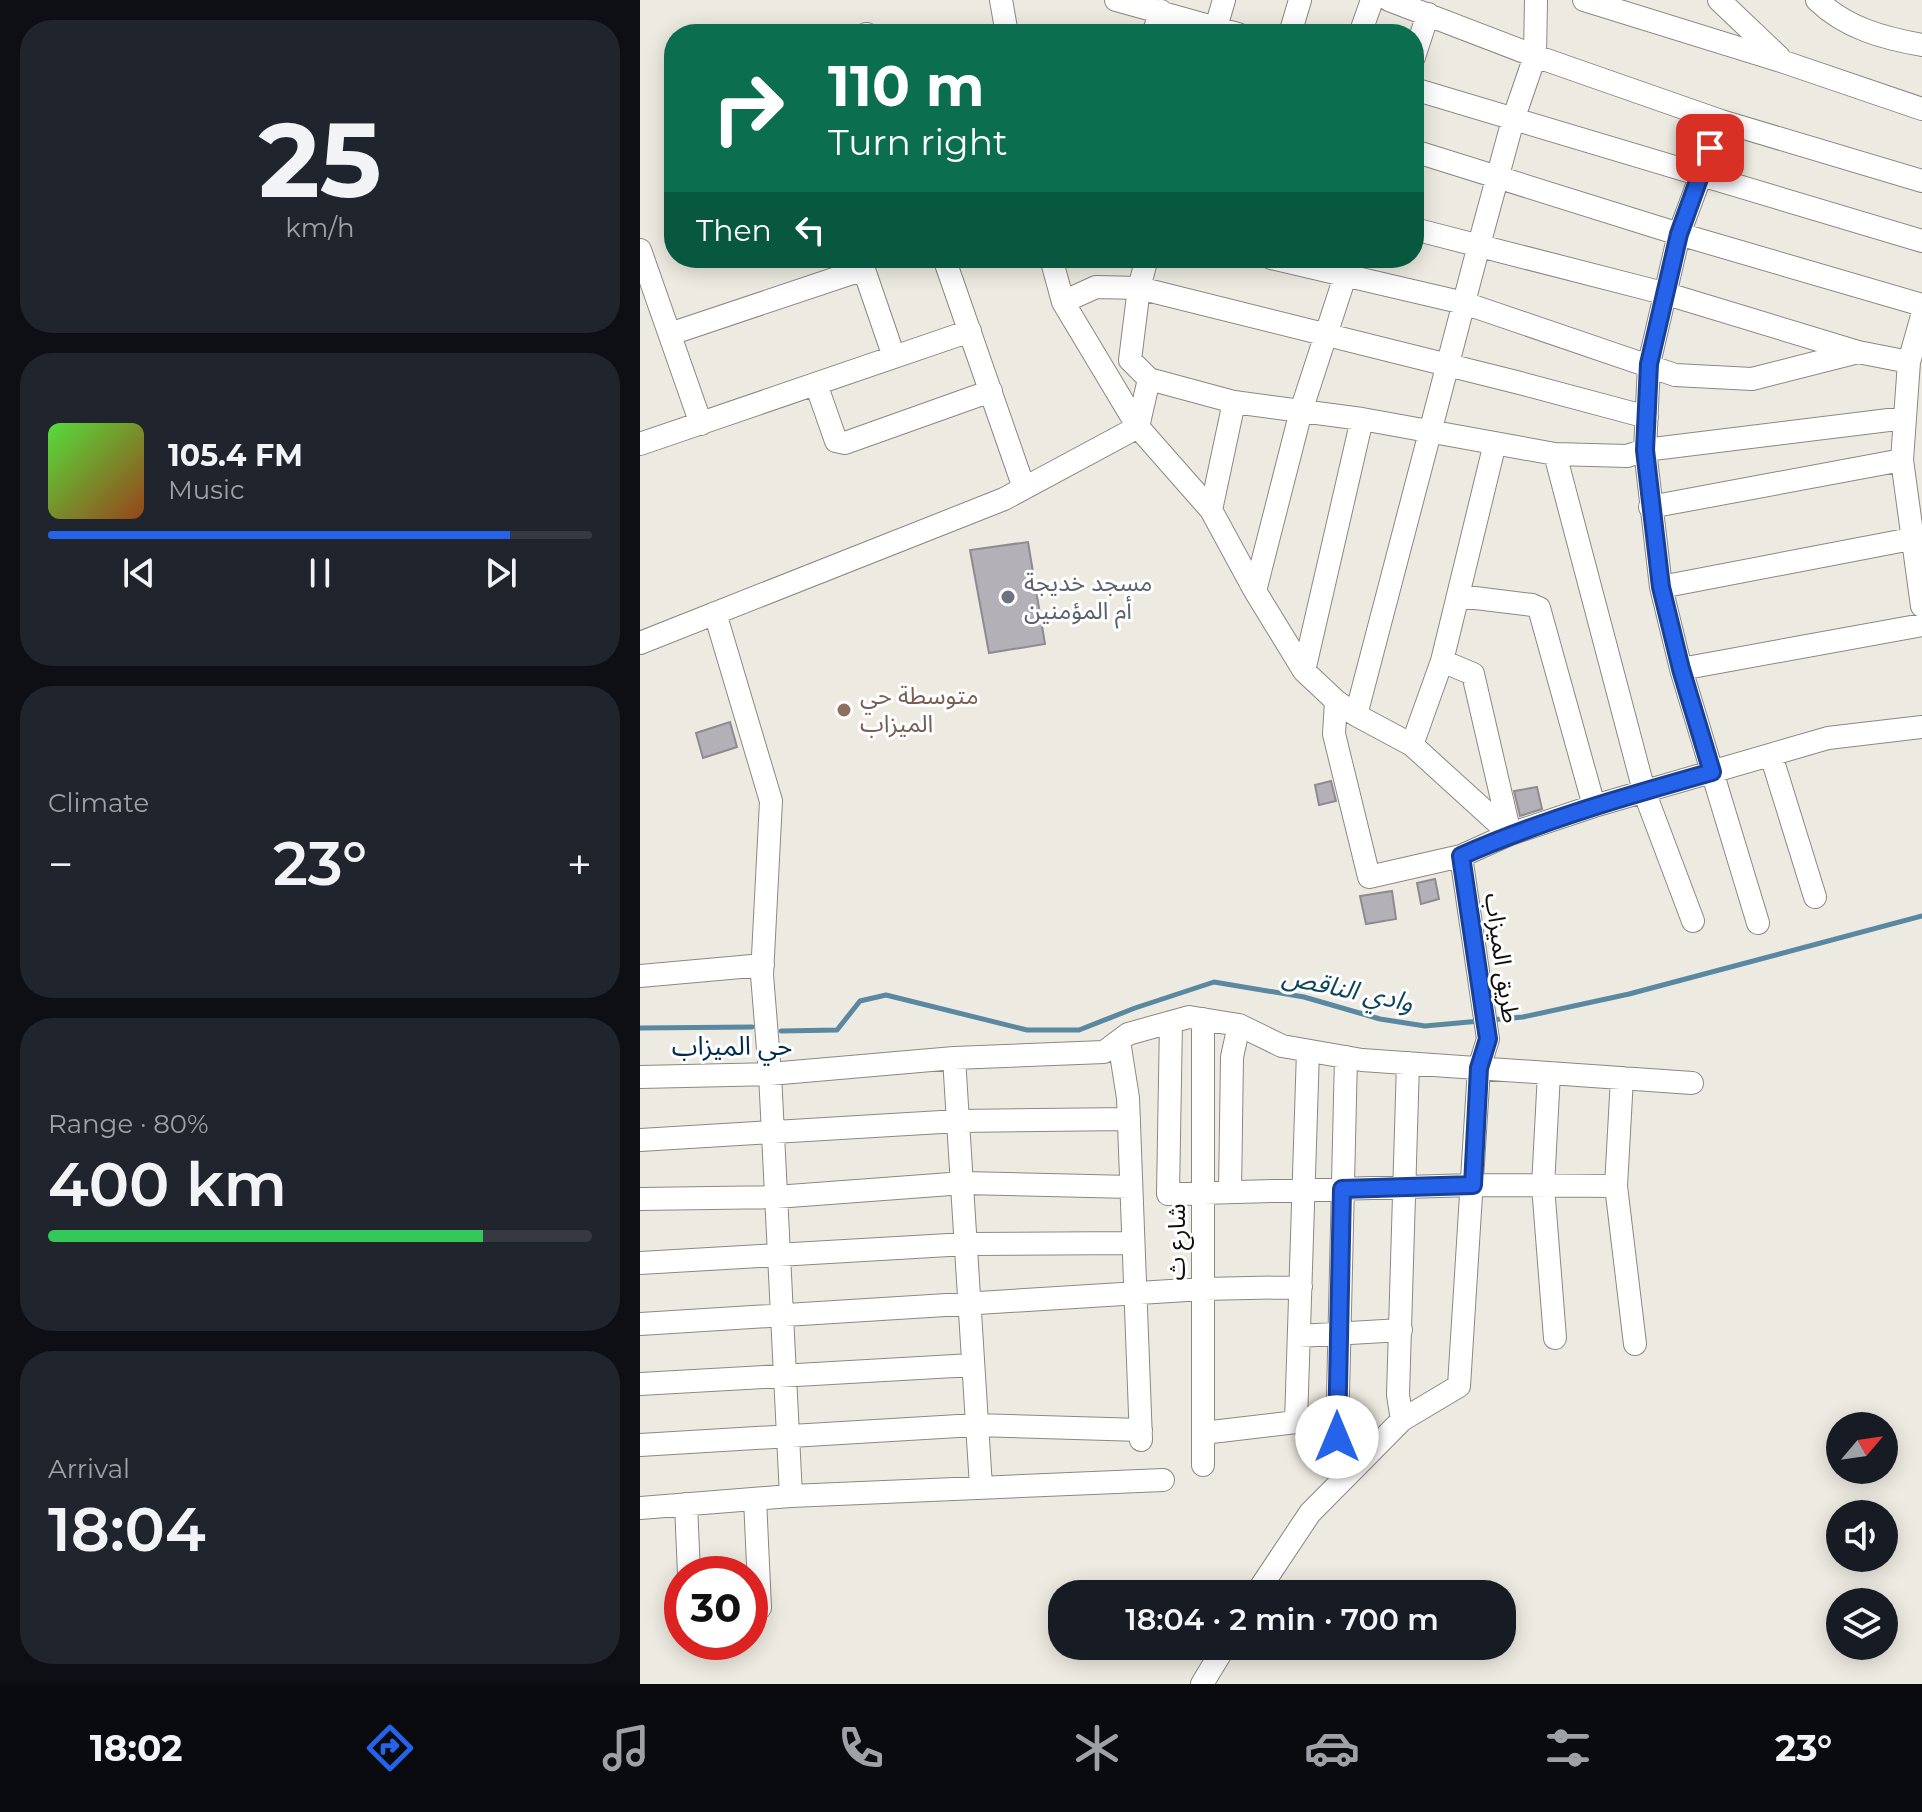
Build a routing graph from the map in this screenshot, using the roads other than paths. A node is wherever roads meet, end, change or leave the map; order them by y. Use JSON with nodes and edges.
{"nodes":[{"id":1,"x":1001,"y":0,"type":"edge"},
{"id":2,"x":1116,"y":0,"type":"edge"},
{"id":3,"x":1224,"y":0,"type":"edge"},
{"id":4,"x":1300,"y":0,"type":"edge"},
{"id":5,"x":1372,"y":0,"type":"edge"},
{"id":6,"x":1389,"y":0,"type":"edge"},
{"id":7,"x":1536,"y":0,"type":"edge"},
{"id":8,"x":1584,"y":0,"type":"edge"},
{"id":9,"x":1719,"y":0,"type":"edge"},
{"id":10,"x":1817,"y":0,"type":"edge"},
{"id":11,"x":1161,"y":11,"type":"junction"},
{"id":12,"x":1428,"y":14,"type":"junction"},
{"id":13,"x":1005,"y":24,"type":"edge"},
{"id":14,"x":1156,"y":24,"type":"edge"},
{"id":15,"x":1199,"y":24,"type":"edge"},
{"id":16,"x":1223,"y":24,"type":"edge"},
{"id":17,"x":1293,"y":24,"type":"edge"},
{"id":18,"x":1364,"y":24,"type":"edge"},
{"id":19,"x":1424,"y":26,"type":"edge"},
{"id":20,"x":1922,"y":45,"type":"edge"},
{"id":21,"x":1535,"y":56,"type":"junction"},
{"id":22,"x":1784,"y":62,"type":"junction"},
{"id":23,"x":1424,"y":92,"type":"edge"},
{"id":24,"x":1922,"y":109,"type":"edge"},
{"id":25,"x":1513,"y":120,"type":"junction"},
{"id":26,"x":1721,"y":121,"type":"junction"},
{"id":27,"x":1424,"y":154,"type":"edge"},
{"id":28,"x":1700,"y":175,"type":"junction"},
{"id":29,"x":1499,"y":178,"type":"junction"},
{"id":30,"x":1922,"y":181,"type":"edge"},
{"id":31,"x":1424,"y":231,"type":"edge"},
{"id":32,"x":1679,"y":234,"type":"junction"},
{"id":33,"x":1922,"y":241,"type":"edge"},
{"id":34,"x":1479,"y":245,"type":"junction"},
{"id":35,"x":640,"y":250,"type":"edge"},
{"id":36,"x":851,"y":268,"type":"edge"},
{"id":37,"x":863,"y":268,"type":"edge"},
{"id":38,"x":948,"y":268,"type":"edge"},
{"id":39,"x":1054,"y":268,"type":"edge"},
{"id":40,"x":1144,"y":268,"type":"edge"},
{"id":41,"x":1348,"y":268,"type":"edge"},
{"id":42,"x":1139,"y":288,"type":"junction"},
{"id":43,"x":647,"y":293,"type":"edge"},
{"id":44,"x":1667,"y":294,"type":"junction"},
{"id":45,"x":1063,"y":302,"type":"junction"},
{"id":46,"x":1464,"y":303,"type":"junction"},
{"id":47,"x":1922,"y":305,"type":"edge"},
{"id":48,"x":1922,"y":316,"type":"edge"},
{"id":49,"x":970,"y":331,"type":"junction"},
{"id":50,"x":670,"y":334,"type":"junction"},
{"id":51,"x":1325,"y":335,"type":"junction"},
{"id":52,"x":1858,"y":352,"type":"junction"},
{"id":53,"x":894,"y":357,"type":"junction"},
{"id":54,"x":1909,"y":362,"type":"junction"},
{"id":55,"x":1649,"y":364,"type":"junction"},
{"id":56,"x":1449,"y":365,"type":"junction"},
{"id":57,"x":1149,"y":379,"type":"junction"},
{"id":58,"x":816,"y":384,"type":"junction"},
{"id":59,"x":991,"y":391,"type":"junction"},
{"id":60,"x":1234,"y":402,"type":"junction"},
{"id":61,"x":1301,"y":411,"type":"junction"},
{"id":62,"x":1647,"y":417,"type":"junction"},
{"id":63,"x":1905,"y":418,"type":"junction"},
{"id":64,"x":1362,"y":419,"type":"junction"},
{"id":65,"x":701,"y":424,"type":"junction"},
{"id":66,"x":1138,"y":427,"type":"junction"},
{"id":67,"x":1432,"y":432,"type":"junction"},
{"id":68,"x":1495,"y":443,"type":"junction"},
{"id":69,"x":640,"y":444,"type":"edge"},
{"id":70,"x":1645,"y":450,"type":"junction"},
{"id":71,"x":1555,"y":454,"type":"junction"},
{"id":72,"x":1902,"y":460,"type":"junction"},
{"id":73,"x":1024,"y":488,"type":"junction"},
{"id":74,"x":1650,"y":507,"type":"junction"},
{"id":75,"x":1211,"y":510,"type":"junction"},
{"id":76,"x":1911,"y":539,"type":"junction"},
{"id":77,"x":1661,"y":587,"type":"junction"},
{"id":78,"x":1255,"y":591,"type":"junction"},
{"id":79,"x":1459,"y":596,"type":"junction"},
{"id":80,"x":1922,"y":606,"type":"edge"},
{"id":81,"x":715,"y":613,"type":"junction"},
{"id":82,"x":1922,"y":625,"type":"edge"},
{"id":83,"x":640,"y":643,"type":"edge"},
{"id":84,"x":1442,"y":661,"type":"junction"},
{"id":85,"x":1681,"y":669,"type":"junction"},
{"id":86,"x":1304,"y":671,"type":"junction"},
{"id":87,"x":1336,"y":701,"type":"junction"},
{"id":88,"x":1356,"y":715,"type":"junction"},
{"id":89,"x":1922,"y":727,"type":"edge"},
{"id":90,"x":1412,"y":745,"type":"junction"},
{"id":91,"x":1771,"y":755,"type":"junction"},
{"id":92,"x":1712,"y":772,"type":"junction"},
{"id":93,"x":1644,"y":791,"type":"junction"},
{"id":94,"x":1594,"y":806,"type":"junction"},
{"id":95,"x":1510,"y":834,"type":"junction"},
{"id":96,"x":1461,"y":856,"type":"junction"},
{"id":97,"x":1815,"y":897,"type":"dead end"},
{"id":98,"x":1693,"y":921,"type":"dead end"},
{"id":99,"x":1758,"y":923,"type":"dead end"},
{"id":100,"x":763,"y":965,"type":"junction"},
{"id":101,"x":640,"y":976,"type":"edge"},
{"id":102,"x":1203,"y":1019,"type":"junction"},
{"id":103,"x":1171,"y":1022,"type":"junction"},
{"id":104,"x":1239,"y":1025,"type":"junction"},
{"id":105,"x":1119,"y":1041,"type":"junction"},
{"id":106,"x":1308,"y":1051,"type":"junction"},
{"id":107,"x":1346,"y":1057,"type":"junction"},
{"id":108,"x":954,"y":1058,"type":"junction"},
{"id":109,"x":1408,"y":1063,"type":"junction"},
{"id":110,"x":1479,"y":1068,"type":"junction"},
{"id":111,"x":1549,"y":1073,"type":"junction"},
{"id":112,"x":770,"y":1074,"type":"junction"},
{"id":113,"x":640,"y":1077,"type":"edge"},
{"id":114,"x":1622,"y":1078,"type":"junction"},
{"id":115,"x":1692,"y":1083,"type":"dead end"},
{"id":116,"x":1129,"y":1119,"type":"junction"},
{"id":117,"x":958,"y":1121,"type":"junction"},
{"id":118,"x":772,"y":1133,"type":"junction"},
{"id":119,"x":640,"y":1140,"type":"edge"},
{"id":120,"x":964,"y":1183,"type":"junction"},
{"id":121,"x":1473,"y":1185,"type":"junction"},
{"id":122,"x":1543,"y":1186,"type":"junction"},
{"id":123,"x":1616,"y":1186,"type":"junction"},
{"id":124,"x":1131,"y":1187,"type":"junction"},
{"id":125,"x":1405,"y":1187,"type":"junction"},
{"id":126,"x":1342,"y":1189,"type":"junction"},
{"id":127,"x":1304,"y":1191,"type":"junction"},
{"id":128,"x":1230,"y":1192,"type":"junction"},
{"id":129,"x":1203,"y":1193,"type":"junction"},
{"id":130,"x":776,"y":1197,"type":"junction"},
{"id":131,"x":640,"y":1199,"type":"edge"},
{"id":132,"x":1133,"y":1243,"type":"junction"},
{"id":133,"x":966,"y":1244,"type":"junction"},
{"id":134,"x":779,"y":1254,"type":"junction"},
{"id":135,"x":640,"y":1263,"type":"edge"},
{"id":136,"x":1301,"y":1287,"type":"junction"},
{"id":137,"x":1203,"y":1289,"type":"junction"},
{"id":138,"x":1136,"y":1294,"type":"junction"},
{"id":139,"x":968,"y":1305,"type":"junction"},
{"id":140,"x":781,"y":1317,"type":"junction"},
{"id":141,"x":640,"y":1324,"type":"edge"},
{"id":142,"x":1401,"y":1330,"type":"junction"},
{"id":143,"x":1338,"y":1332,"type":"junction"},
{"id":144,"x":1299,"y":1336,"type":"junction"},
{"id":145,"x":1555,"y":1338,"type":"dead end"},
{"id":146,"x":1635,"y":1344,"type":"dead end"},
{"id":147,"x":972,"y":1365,"type":"junction"},
{"id":148,"x":786,"y":1375,"type":"junction"},
{"id":149,"x":640,"y":1384,"type":"edge"},
{"id":150,"x":1402,"y":1420,"type":"junction"},
{"id":151,"x":975,"y":1425,"type":"junction"},
{"id":152,"x":1203,"y":1433,"type":"junction"},
{"id":153,"x":789,"y":1434,"type":"junction"},
{"id":154,"x":1337,"y":1437,"type":"dead end"},
{"id":155,"x":640,"y":1445,"type":"edge"},
{"id":156,"x":1203,"y":1465,"type":"dead end"},
{"id":157,"x":1163,"y":1480,"type":"dead end"},
{"id":158,"x":981,"y":1487,"type":"junction"},
{"id":159,"x":791,"y":1496,"type":"junction"},
{"id":160,"x":755,"y":1499,"type":"junction"},
{"id":161,"x":686,"y":1504,"type":"junction"},
{"id":162,"x":640,"y":1508,"type":"edge"},
{"id":163,"x":688,"y":1556,"type":"edge"},
{"id":164,"x":758,"y":1556,"type":"edge"},
{"id":165,"x":1265,"y":1580,"type":"edge"},
{"id":166,"x":1217,"y":1660,"type":"edge"},
{"id":167,"x":1202,"y":1684,"type":"edge"}],
"edges":[{"from":1,"to":13,"type":"street"},
{"from":2,"to":11,"type":"street"},
{"from":3,"to":16,"type":"street"},
{"from":4,"to":17,"type":"street"},
{"from":5,"to":18,"type":"street"},
{"from":6,"to":12,"type":"street"},
{"from":7,"to":21,"type":"street"},
{"from":8,"to":22,"type":"street"},
{"from":9,"to":22,"type":"street"},
{"from":10,"to":20,"type":"street"},
{"from":11,"to":14,"type":"street"},
{"from":11,"to":15,"type":"street"},
{"from":12,"to":19,"type":"street"},
{"from":12,"to":21,"type":"street"},
{"from":21,"to":25,"type":"street"},
{"from":21,"to":26,"type":"street"},
{"from":22,"to":24,"type":"street"},
{"from":23,"to":25,"type":"street"},
{"from":25,"to":28,"type":"street"},
{"from":25,"to":29,"type":"street"},
{"from":26,"to":28,"type":"street"},
{"from":26,"to":30,"type":"street"},
{"from":27,"to":29,"type":"street"},
{"from":28,"to":32,"type":"street"},
{"from":28,"to":33,"type":"street"},
{"from":29,"to":32,"type":"street"},
{"from":29,"to":34,"type":"street"},
{"from":31,"to":34,"type":"street"},
{"from":32,"to":44,"type":"street"},
{"from":32,"to":47,"type":"street"},
{"from":34,"to":44,"type":"street"},
{"from":34,"to":46,"type":"street"},
{"from":35,"to":43,"type":"street"},
{"from":36,"to":50,"type":"street"},
{"from":37,"to":53,"type":"street"},
{"from":38,"to":49,"type":"street"},
{"from":39,"to":45,"type":"street"},
{"from":40,"to":42,"type":"street"},
{"from":41,"to":46,"type":"street"},
{"from":41,"to":51,"type":"street"},
{"from":42,"to":45,"type":"street"},
{"from":42,"to":51,"type":"street"},
{"from":42,"to":57,"type":"street"},
{"from":43,"to":50,"type":"street"},
{"from":44,"to":52,"type":"street"},
{"from":44,"to":55,"type":"street"},
{"from":45,"to":66,"type":"street"},
{"from":46,"to":55,"type":"street"},
{"from":46,"to":56,"type":"street"},
{"from":48,"to":54,"type":"street"},
{"from":49,"to":53,"type":"street"},
{"from":49,"to":59,"type":"street"},
{"from":50,"to":65,"type":"street"},
{"from":51,"to":56,"type":"street"},
{"from":51,"to":61,"type":"street"},
{"from":52,"to":54,"type":"street"},
{"from":52,"to":55,"type":"street"},
{"from":53,"to":58,"type":"street"},
{"from":54,"to":63,"type":"street"},
{"from":55,"to":62,"type":"street"},
{"from":56,"to":62,"type":"street"},
{"from":56,"to":67,"type":"street"},
{"from":57,"to":60,"type":"street"},
{"from":57,"to":66,"type":"street"},
{"from":58,"to":59,"type":"street"},
{"from":58,"to":65,"type":"street"},
{"from":59,"to":73,"type":"street"},
{"from":60,"to":61,"type":"street"},
{"from":60,"to":75,"type":"street"},
{"from":61,"to":64,"type":"street"},
{"from":61,"to":78,"type":"street"},
{"from":62,"to":70,"type":"street"},
{"from":63,"to":70,"type":"street"},
{"from":63,"to":72,"type":"street"},
{"from":64,"to":67,"type":"street"},
{"from":64,"to":86,"type":"street"},
{"from":65,"to":69,"type":"street"},
{"from":66,"to":73,"type":"street"},
{"from":66,"to":75,"type":"street"},
{"from":67,"to":68,"type":"street"},
{"from":67,"to":88,"type":"street"},
{"from":68,"to":71,"type":"street"},
{"from":68,"to":79,"type":"street"},
{"from":70,"to":71,"type":"street"},
{"from":70,"to":74,"type":"street"},
{"from":71,"to":93,"type":"street"},
{"from":72,"to":74,"type":"street"},
{"from":72,"to":76,"type":"street"},
{"from":73,"to":81,"type":"street"},
{"from":74,"to":77,"type":"street"},
{"from":75,"to":78,"type":"street"},
{"from":76,"to":77,"type":"street"},
{"from":76,"to":80,"type":"street"},
{"from":77,"to":85,"type":"street"},
{"from":78,"to":86,"type":"street"},
{"from":79,"to":84,"type":"street"},
{"from":79,"to":94,"type":"street"},
{"from":81,"to":83,"type":"street"},
{"from":81,"to":100,"type":"street"},
{"from":82,"to":85,"type":"street"},
{"from":84,"to":90,"type":"street"},
{"from":84,"to":95,"type":"street"},
{"from":85,"to":92,"type":"street"},
{"from":86,"to":87,"type":"street"},
{"from":87,"to":88,"type":"street"},
{"from":87,"to":96,"type":"street"},
{"from":88,"to":90,"type":"street"},
{"from":89,"to":91,"type":"street"},
{"from":90,"to":95,"type":"street"},
{"from":91,"to":92,"type":"street"},
{"from":91,"to":97,"type":"street"},
{"from":92,"to":93,"type":"street"},
{"from":92,"to":99,"type":"street"},
{"from":93,"to":94,"type":"street"},
{"from":93,"to":98,"type":"street"},
{"from":94,"to":95,"type":"street"},
{"from":95,"to":96,"type":"street"},
{"from":96,"to":110,"type":"street","name":"طريق الميزاب"},
{"from":100,"to":101,"type":"street"},
{"from":100,"to":112,"type":"street"},
{"from":102,"to":103,"type":"street"},
{"from":102,"to":104,"type":"street"},
{"from":102,"to":129,"type":"street","name":"شارع ث"},
{"from":103,"to":105,"type":"street"},
{"from":103,"to":129,"type":"street"},
{"from":104,"to":106,"type":"street"},
{"from":104,"to":128,"type":"street"},
{"from":105,"to":108,"type":"street"},
{"from":105,"to":116,"type":"street"},
{"from":106,"to":107,"type":"street"},
{"from":106,"to":127,"type":"street"},
{"from":107,"to":109,"type":"street"},
{"from":107,"to":126,"type":"street"},
{"from":108,"to":112,"type":"street"},
{"from":108,"to":117,"type":"street"},
{"from":109,"to":110,"type":"street"},
{"from":109,"to":125,"type":"street"},
{"from":110,"to":111,"type":"street"},
{"from":110,"to":121,"type":"street","name":"طريق الميزاب"},
{"from":111,"to":114,"type":"street"},
{"from":111,"to":122,"type":"street"},
{"from":112,"to":113,"type":"street"},
{"from":112,"to":118,"type":"street"},
{"from":114,"to":115,"type":"street"},
{"from":114,"to":123,"type":"street"},
{"from":116,"to":117,"type":"street"},
{"from":116,"to":124,"type":"street"},
{"from":117,"to":118,"type":"street"},
{"from":117,"to":120,"type":"street"},
{"from":118,"to":119,"type":"street"},
{"from":118,"to":130,"type":"street"},
{"from":120,"to":124,"type":"street"},
{"from":120,"to":130,"type":"street"},
{"from":120,"to":133,"type":"street"},
{"from":121,"to":122,"type":"street"},
{"from":121,"to":125,"type":"street"},
{"from":121,"to":150,"type":"street","name":"طريق الميزاب"},
{"from":122,"to":123,"type":"street"},
{"from":122,"to":145,"type":"street"},
{"from":123,"to":146,"type":"street"},
{"from":124,"to":132,"type":"street"},
{"from":125,"to":126,"type":"street"},
{"from":125,"to":142,"type":"street"},
{"from":126,"to":127,"type":"street"},
{"from":126,"to":143,"type":"street"},
{"from":127,"to":128,"type":"street"},
{"from":127,"to":136,"type":"street"},
{"from":128,"to":129,"type":"street"},
{"from":129,"to":137,"type":"street","name":"شارع ث"},
{"from":130,"to":131,"type":"street"},
{"from":130,"to":134,"type":"street"},
{"from":132,"to":133,"type":"street"},
{"from":132,"to":138,"type":"street"},
{"from":133,"to":134,"type":"street"},
{"from":133,"to":139,"type":"street"},
{"from":134,"to":135,"type":"street"},
{"from":134,"to":140,"type":"street"},
{"from":136,"to":137,"type":"street"},
{"from":136,"to":144,"type":"street"},
{"from":137,"to":138,"type":"street"},
{"from":137,"to":152,"type":"street","name":"شارع ث"},
{"from":138,"to":139,"type":"street"},
{"from":138,"to":151,"type":"street"},
{"from":139,"to":140,"type":"street"},
{"from":139,"to":147,"type":"street"},
{"from":140,"to":141,"type":"street"},
{"from":140,"to":148,"type":"street"},
{"from":142,"to":143,"type":"street"},
{"from":142,"to":150,"type":"street"},
{"from":143,"to":144,"type":"street"},
{"from":143,"to":154,"type":"street"},
{"from":144,"to":152,"type":"street"},
{"from":147,"to":148,"type":"street"},
{"from":147,"to":151,"type":"street"},
{"from":148,"to":149,"type":"street"},
{"from":148,"to":153,"type":"street"},
{"from":150,"to":165,"type":"street"},
{"from":151,"to":153,"type":"street"},
{"from":151,"to":158,"type":"street"},
{"from":152,"to":156,"type":"street","name":"شارع ث"},
{"from":153,"to":155,"type":"street"},
{"from":153,"to":159,"type":"street"},
{"from":157,"to":158,"type":"street"},
{"from":158,"to":159,"type":"street"},
{"from":159,"to":160,"type":"street"},
{"from":160,"to":161,"type":"street"},
{"from":160,"to":164,"type":"street"},
{"from":161,"to":162,"type":"street"},
{"from":161,"to":163,"type":"street"},
{"from":166,"to":167,"type":"street"}]}
